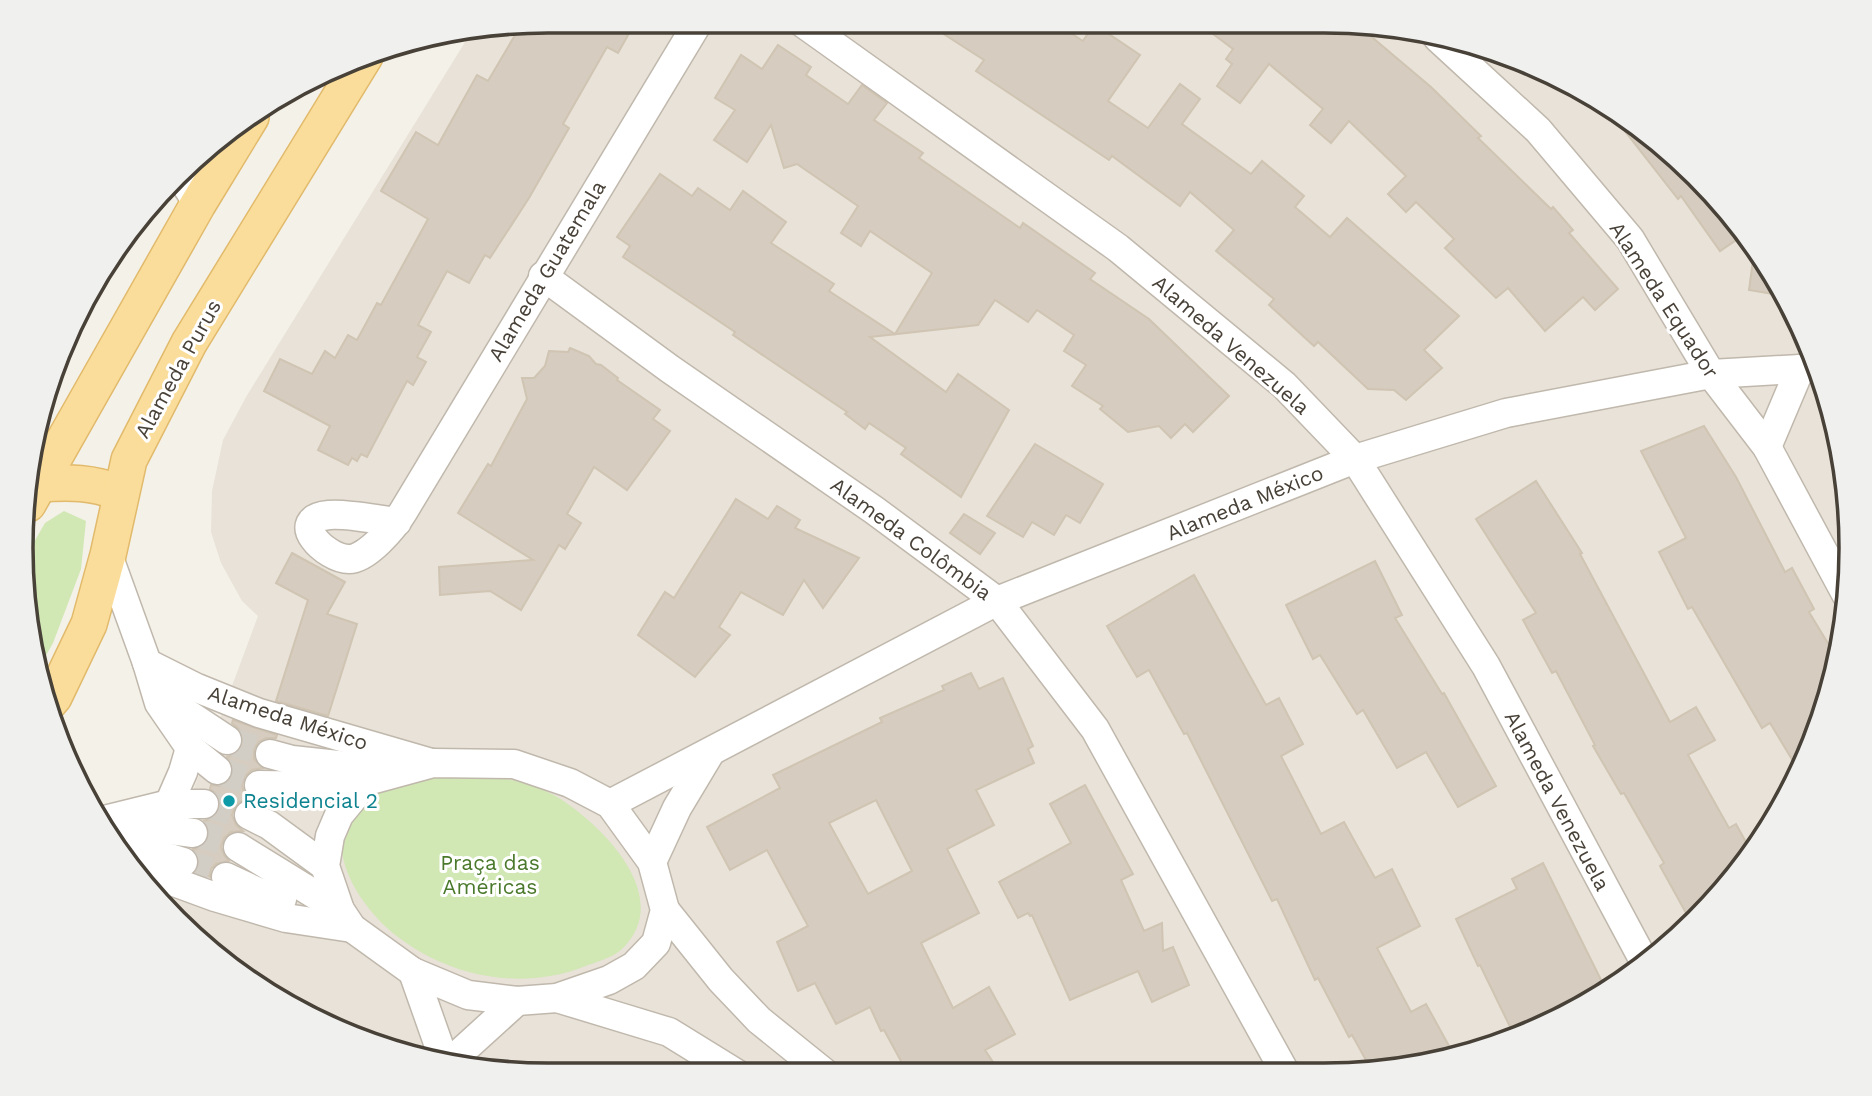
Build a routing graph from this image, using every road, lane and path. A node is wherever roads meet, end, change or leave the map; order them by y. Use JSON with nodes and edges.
{"nodes":[{"id":1,"x":692,"y":33,"type":"edge"},
{"id":2,"x":817,"y":33,"type":"edge"},
{"id":3,"x":1450,"y":49,"type":"edge"},
{"id":4,"x":357,"y":70,"type":"edge"},
{"id":5,"x":226,"y":148,"type":"edge"},
{"id":6,"x":190,"y":191,"type":"edge"},
{"id":7,"x":543,"y":276,"type":"junction"},
{"id":8,"x":1806,"y":369,"type":"edge"},
{"id":9,"x":1807,"y":372,"type":"edge"},
{"id":10,"x":1724,"y":373,"type":"junction"},
{"id":11,"x":1767,"y":447,"type":"junction"},
{"id":12,"x":1355,"y":459,"type":"junction"},
{"id":13,"x":37,"y":488,"type":"edge"},
{"id":14,"x":37,"y":493,"type":"edge"},
{"id":15,"x":121,"y":493,"type":"junction"},
{"id":16,"x":397,"y":522,"type":"dead end"},
{"id":17,"x":108,"y":555,"type":"junction"},
{"id":18,"x":1838,"y":579,"type":"edge"},
{"id":19,"x":997,"y":601,"type":"junction"},
{"id":20,"x":147,"y":663,"type":"junction"},
{"id":21,"x":156,"y":693,"type":"junction"},
{"id":22,"x":55,"y":694,"type":"edge"},
{"id":23,"x":227,"y":740,"type":"tunnel mouth"},
{"id":24,"x":190,"y":748,"type":"junction"},
{"id":25,"x":710,"y":753,"type":"junction"},
{"id":26,"x":270,"y":754,"type":"tunnel mouth"},
{"id":27,"x":433,"y":763,"type":"junction"},
{"id":28,"x":217,"y":770,"type":"tunnel mouth"},
{"id":29,"x":399,"y":772,"type":"junction"},
{"id":30,"x":367,"y":781,"type":"junction"},
{"id":31,"x":259,"y":785,"type":"tunnel mouth"},
{"id":32,"x":169,"y":804,"type":"junction"},
{"id":33,"x":204,"y":804,"type":"tunnel mouth"},
{"id":34,"x":610,"y":804,"type":"junction"},
{"id":35,"x":248,"y":816,"type":"tunnel mouth"},
{"id":36,"x":111,"y":819,"type":"edge"},
{"id":37,"x":113,"y":822,"type":"edge"},
{"id":38,"x":192,"y":833,"type":"tunnel mouth"},
{"id":39,"x":129,"y":846,"type":"edge"},
{"id":40,"x":238,"y":847,"type":"tunnel mouth"},
{"id":41,"x":183,"y":862,"type":"tunnel mouth"},
{"id":42,"x":652,"y":862,"type":"junction"},
{"id":43,"x":325,"y":866,"type":"junction"},
{"id":44,"x":150,"y":873,"type":"edge"},
{"id":45,"x":226,"y":877,"type":"tunnel mouth"},
{"id":46,"x":665,"y":910,"type":"junction"},
{"id":47,"x":345,"y":919,"type":"junction"},
{"id":48,"x":1640,"y":954,"type":"edge"},
{"id":49,"x":413,"y":972,"type":"junction"},
{"id":50,"x":557,"y":998,"type":"junction"},
{"id":51,"x":517,"y":1001,"type":"junction"},
{"id":52,"x":441,"y":1051,"type":"edge"},
{"id":53,"x":458,"y":1055,"type":"edge"},
{"id":54,"x":719,"y":1063,"type":"edge"},
{"id":55,"x":813,"y":1063,"type":"edge"},
{"id":56,"x":1280,"y":1063,"type":"edge"}],
"edges":[{"from":1,"to":7,"type":"street","name":"Alameda Guatemala"},
{"from":2,"to":12,"type":"street","name":"Alameda Venezuela"},
{"from":3,"to":10,"type":"street","name":"Alameda Equador"},
{"from":4,"to":15,"type":"main road","name":"Alameda Purus"},
{"from":5,"to":6,"type":"main road"},
{"from":6,"to":13,"type":"main road"},
{"from":7,"to":16,"type":"street","name":"Alameda Guatemala"},
{"from":7,"to":19,"type":"street","name":"Alameda Colômbia"},
{"from":8,"to":10,"type":"street","name":"Alameda México"},
{"from":9,"to":11,"type":"street"},
{"from":10,"to":11,"type":"street","name":"Alameda Equador"},
{"from":10,"to":12,"type":"street","name":"Alameda México"},
{"from":11,"to":18,"type":"street","name":"Alameda Equador"},
{"from":12,"to":19,"type":"street","name":"Alameda México"},
{"from":12,"to":48,"type":"street","name":"Alameda Venezuela"},
{"from":14,"to":15,"type":"main road"},
{"from":15,"to":17,"type":"main road","name":"Alameda Purus"},
{"from":17,"to":20,"type":"street"},
{"from":17,"to":22,"type":"main road","name":"Alameda Purus"},
{"from":19,"to":25,"type":"street","name":"Alameda México"},
{"from":19,"to":56,"type":"street","name":"Alameda Colômbia"},
{"from":20,"to":21,"type":"street"},
{"from":20,"to":27,"type":"street","name":"Alameda México"},
{"from":21,"to":23,"type":"street"},
{"from":21,"to":24,"type":"street"},
{"from":24,"to":28,"type":"street"},
{"from":24,"to":32,"type":"street"},
{"from":25,"to":34,"type":"street","name":"Alameda México"},
{"from":25,"to":42,"type":"street"},
{"from":26,"to":29,"type":"street"},
{"from":27,"to":29,"type":"street"},
{"from":27,"to":34,"type":"street"},
{"from":29,"to":30,"type":"street"},
{"from":30,"to":31,"type":"street"},
{"from":30,"to":43,"type":"street"},
{"from":32,"to":33,"type":"street"},
{"from":32,"to":36,"type":"street"},
{"from":34,"to":42,"type":"street"},
{"from":35,"to":43,"type":"street"},
{"from":37,"to":38,"type":"street"},
{"from":39,"to":41,"type":"street"},
{"from":40,"to":47,"type":"street"},
{"from":42,"to":46,"type":"street"},
{"from":43,"to":47,"type":"street"},
{"from":44,"to":47,"type":"street"},
{"from":45,"to":47,"type":"street"},
{"from":46,"to":50,"type":"street"},
{"from":46,"to":55,"type":"street"},
{"from":47,"to":49,"type":"street"},
{"from":49,"to":51,"type":"street"},
{"from":49,"to":52,"type":"street"},
{"from":50,"to":51,"type":"street"},
{"from":50,"to":54,"type":"street"},
{"from":51,"to":53,"type":"street"}]}
